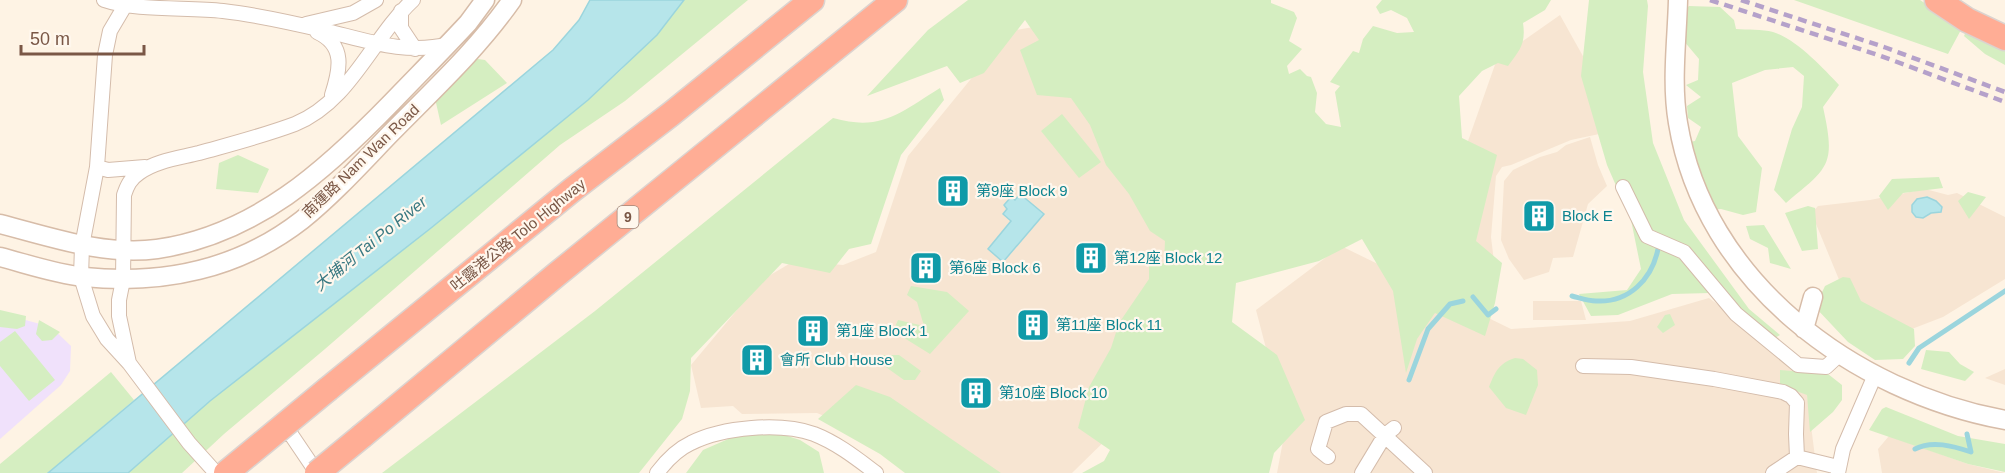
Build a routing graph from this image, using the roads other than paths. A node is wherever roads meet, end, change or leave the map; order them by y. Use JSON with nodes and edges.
{"nodes":[{"id":1,"x":104,"y":0,"type":"edge"},
{"id":2,"x":376,"y":0,"type":"edge"},
{"id":3,"x":413,"y":0,"type":"edge"},
{"id":4,"x":485,"y":0,"type":"edge"},
{"id":5,"x":512,"y":0,"type":"edge"},
{"id":6,"x":812,"y":0,"type":"edge"},
{"id":7,"x":895,"y":0,"type":"edge"},
{"id":8,"x":1937,"y":0,"type":"edge"},
{"id":9,"x":1678,"y":1,"type":"edge"},
{"id":10,"x":126,"y":4,"type":"junction"},
{"id":11,"x":401,"y":11,"type":"junction"},
{"id":12,"x":301,"y":25,"type":"junction"},
{"id":13,"x":2005,"y":38,"type":"edge"},
{"id":14,"x":376,"y":43,"type":"junction"},
{"id":15,"x":449,"y":44,"type":"junction"},
{"id":16,"x":415,"y":49,"type":"junction"},
{"id":17,"x":330,"y":100,"type":"junction"},
{"id":18,"x":153,"y":165,"type":"junction"},
{"id":19,"x":97,"y":167,"type":"junction"},
{"id":20,"x":1623,"y":188,"type":"dead end"},
{"id":21,"x":0,"y":224,"type":"edge"},
{"id":22,"x":82,"y":246,"type":"junction"},
{"id":23,"x":123,"y":249,"type":"junction"},
{"id":24,"x":0,"y":257,"type":"edge"},
{"id":25,"x":81,"y":277,"type":"junction"},
{"id":26,"x":123,"y":280,"type":"junction"},
{"id":27,"x":1813,"y":297,"type":"dead end"},
{"id":28,"x":1804,"y":329,"type":"junction"},
{"id":29,"x":1840,"y":354,"type":"junction"},
{"id":30,"x":129,"y":363,"type":"junction"},
{"id":31,"x":1583,"y":366,"type":"dead end"},
{"id":32,"x":1875,"y":375,"type":"junction"},
{"id":33,"x":2005,"y":420,"type":"edge"},
{"id":34,"x":1390,"y":431,"type":"junction"},
{"id":35,"x":1328,"y":457,"type":"dead end"},
{"id":36,"x":1797,"y":458,"type":"junction"},
{"id":37,"x":1838,"y":470,"type":"edge"},
{"id":38,"x":218,"y":471,"type":"edge"},
{"id":39,"x":317,"y":473,"type":"edge"},
{"id":40,"x":657,"y":473,"type":"edge"},
{"id":41,"x":876,"y":473,"type":"edge"},
{"id":42,"x":1362,"y":473,"type":"edge"},
{"id":43,"x":1425,"y":473,"type":"edge"},
{"id":44,"x":1773,"y":473,"type":"edge"}],
"edges":[{"from":1,"to":10,"type":"street"},
{"from":2,"to":12,"type":"street"},
{"from":3,"to":11,"type":"street"},
{"from":4,"to":15,"type":"main road","name":"南運路 Nam Wan Road"},
{"from":5,"to":26,"type":"main road","name":"南運路 Nam Wan Road"},
{"from":6,"to":38,"type":"highway","name":"吐露港公路 Tolo Highway","bridge":true},
{"from":7,"to":39,"type":"highway","number":"9","bridge":true},
{"from":8,"to":13,"type":"highway"},
{"from":9,"to":28,"type":"main road"},
{"from":10,"to":12,"type":"street"},
{"from":10,"to":19,"type":"street"},
{"from":11,"to":14,"type":"street"},
{"from":11,"to":16,"type":"street"},
{"from":12,"to":14,"type":"street"},
{"from":12,"to":17,"type":"street"},
{"from":14,"to":16,"type":"street"},
{"from":14,"to":17,"type":"street"},
{"from":15,"to":16,"type":"street"},
{"from":15,"to":23,"type":"main road","name":"南運路 Nam Wan Road"},
{"from":17,"to":18,"type":"street"},
{"from":18,"to":19,"type":"street"},
{"from":18,"to":23,"type":"street"},
{"from":19,"to":22,"type":"street"},
{"from":20,"to":29,"type":"street"},
{"from":21,"to":22,"type":"main road","name":"南運路 Nam Wan Road"},
{"from":22,"to":23,"type":"main road","name":"南運路 Nam Wan Road"},
{"from":22,"to":25,"type":"street"},
{"from":23,"to":26,"type":"street"},
{"from":24,"to":25,"type":"main road","name":"南運路 Nam Wan Road"},
{"from":25,"to":26,"type":"main road","name":"南運路 Nam Wan Road"},
{"from":25,"to":30,"type":"street"},
{"from":26,"to":30,"type":"street"},
{"from":27,"to":28,"type":"main road"},
{"from":28,"to":29,"type":"main road"},
{"from":29,"to":32,"type":"main road"},
{"from":30,"to":38,"type":"street"},
{"from":31,"to":36,"type":"street"},
{"from":32,"to":33,"type":"main road"},
{"from":32,"to":37,"type":"street"},
{"from":34,"to":35,"type":"street"},
{"from":34,"to":42,"type":"street"},
{"from":34,"to":43,"type":"street"},
{"from":36,"to":37,"type":"street"},
{"from":36,"to":44,"type":"street"},
{"from":38,"to":39,"type":"street"},
{"from":40,"to":41,"type":"street"}]}
